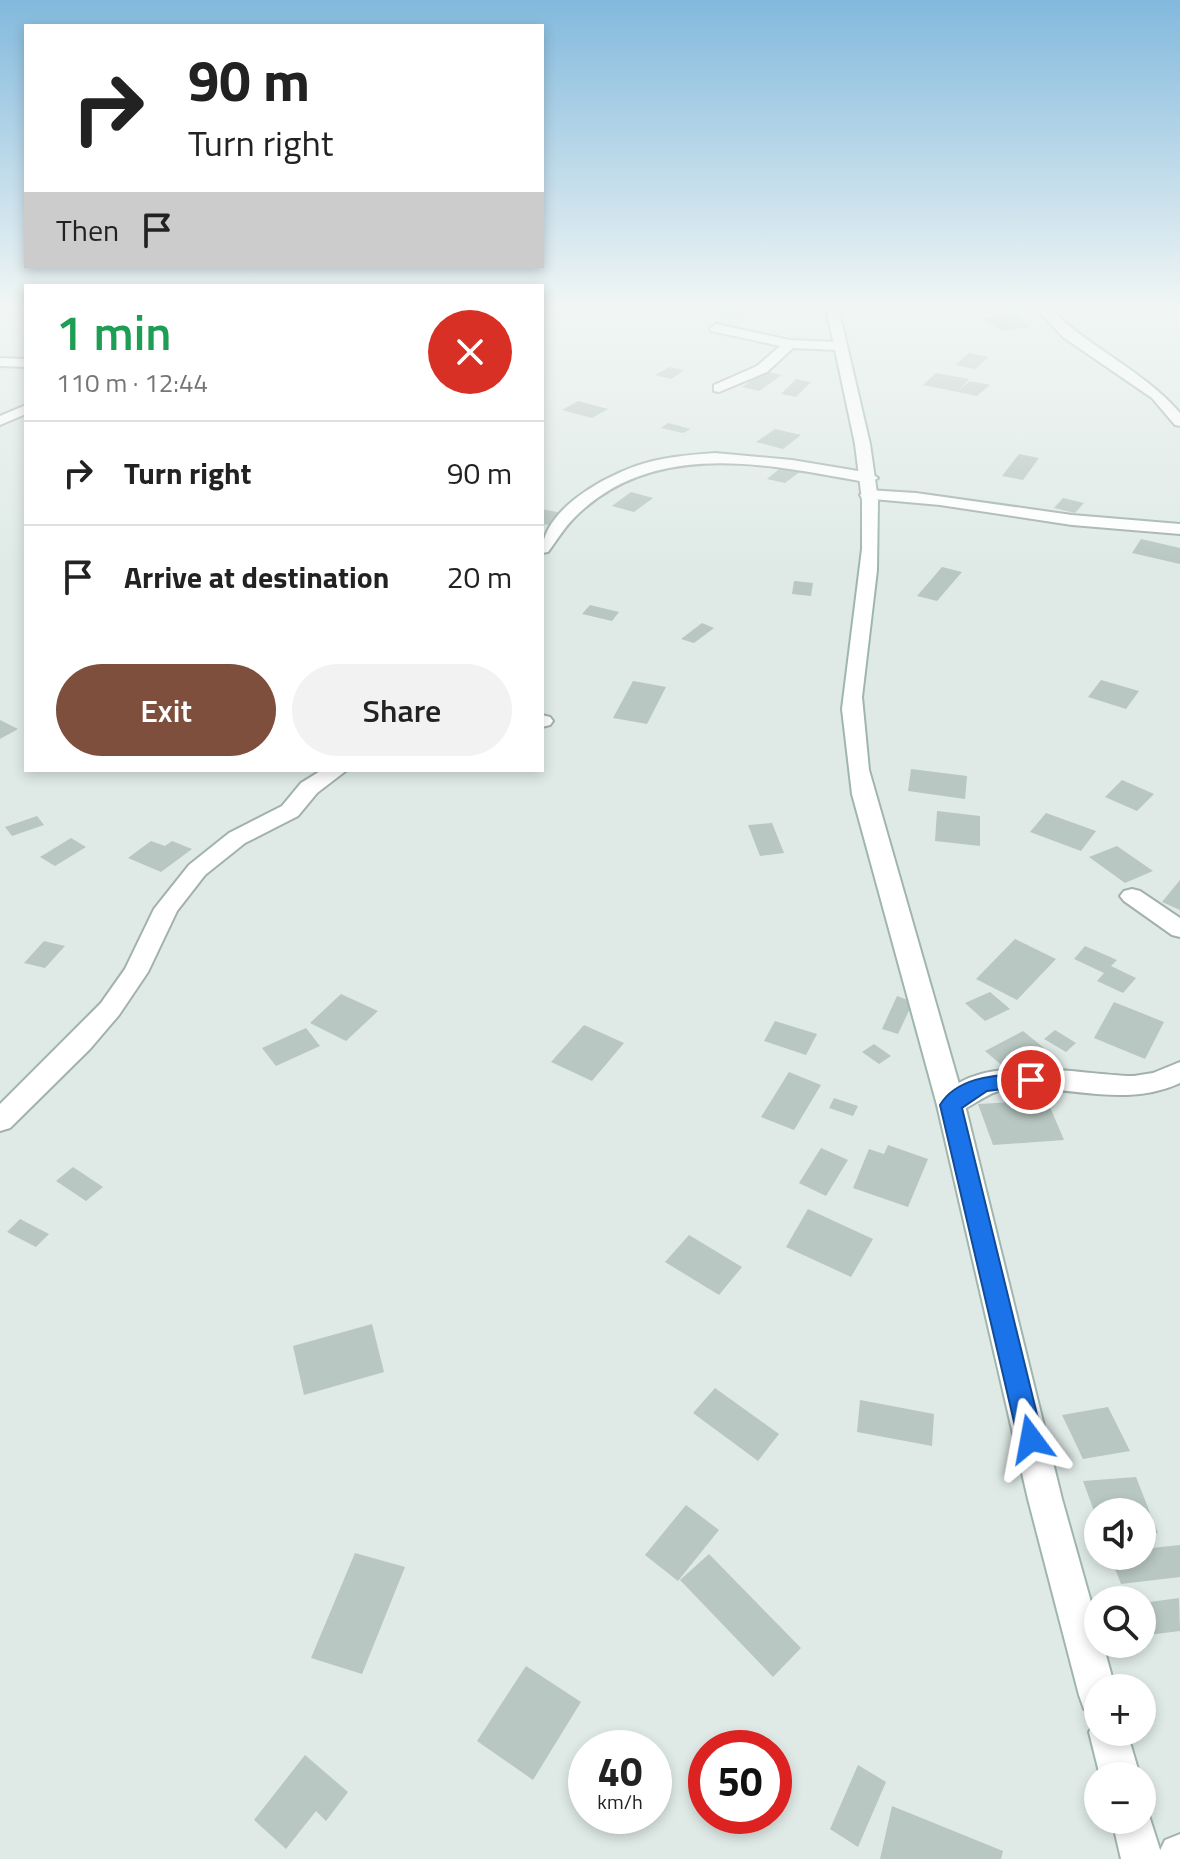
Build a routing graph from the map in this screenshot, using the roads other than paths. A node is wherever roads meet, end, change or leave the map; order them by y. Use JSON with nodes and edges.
{"nodes":[{"id":1,"x":849,"y":394,"type":"edge"},
{"id":2,"x":1155,"y":394,"type":"edge"},
{"id":3,"x":24,"y":410,"type":"edge"},
{"id":4,"x":0,"y":421,"type":"edge"},
{"id":5,"x":1180,"y":422,"type":"edge"},
{"id":6,"x":869,"y":486,"type":"junction"},
{"id":7,"x":1180,"y":529,"type":"edge"},
{"id":8,"x":544,"y":545,"type":"edge"},
{"id":9,"x":333,"y":772,"type":"edge"},
{"id":10,"x":1132,"y":896,"type":"dead end"},
{"id":11,"x":1180,"y":929,"type":"edge"},
{"id":12,"x":1180,"y":1072,"type":"edge"},
{"id":13,"x":951,"y":1105,"type":"junction"},
{"id":14,"x":0,"y":1121,"type":"edge"},
{"id":15,"x":1092,"y":1674,"type":"edge"},
{"id":16,"x":1136,"y":1834,"type":"edge"},
{"id":17,"x":1142,"y":1859,"type":"edge"}],
"edges":[{"from":1,"to":6,"type":"street"},
{"from":2,"to":5,"type":"street"},
{"from":3,"to":4,"type":"street"},
{"from":6,"to":7,"type":"street"},
{"from":6,"to":8,"type":"street"},
{"from":6,"to":13,"type":"street"},
{"from":9,"to":14,"type":"street"},
{"from":10,"to":11,"type":"street"},
{"from":12,"to":13,"type":"street"},
{"from":13,"to":15,"type":"street"},
{"from":16,"to":17,"type":"street"}]}
